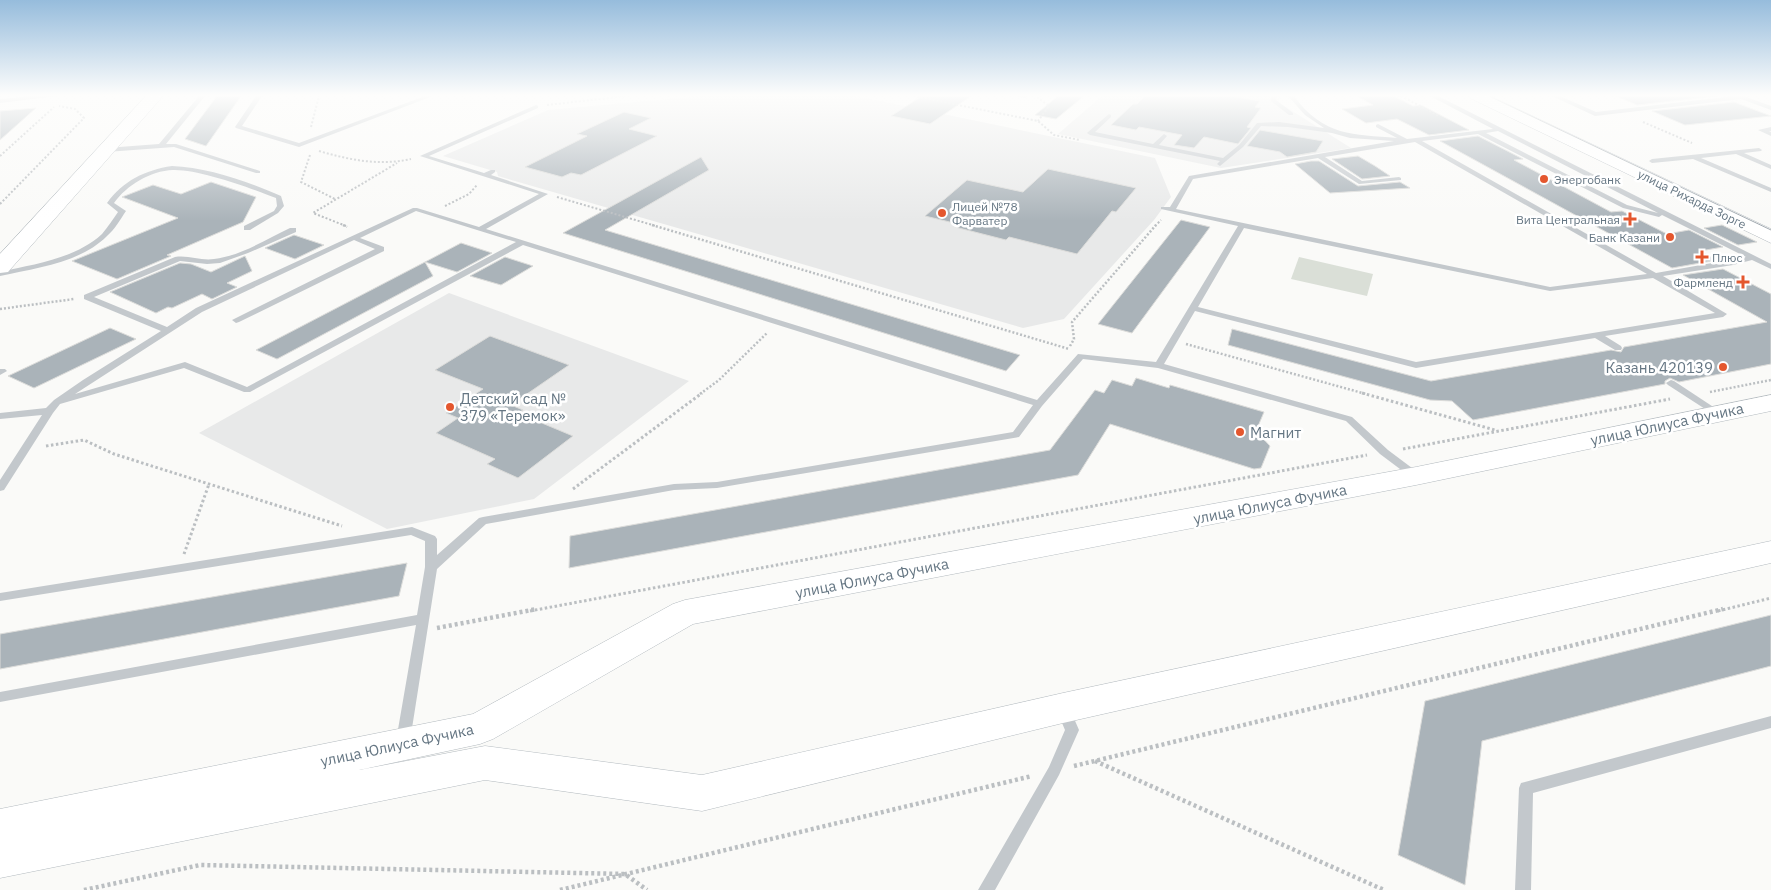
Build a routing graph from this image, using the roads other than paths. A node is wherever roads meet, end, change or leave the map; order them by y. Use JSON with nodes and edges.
{"nodes":[{"id":1,"x":117,"y":138,"type":"edge"},
{"id":2,"x":169,"y":138,"type":"edge"},
{"id":3,"x":274,"y":138,"type":"edge"},
{"id":4,"x":319,"y":138,"type":"edge"},
{"id":5,"x":466,"y":138,"type":"edge"},
{"id":6,"x":1113,"y":138,"type":"edge"},
{"id":7,"x":1163,"y":138,"type":"edge"},
{"id":8,"x":1248,"y":138,"type":"edge"},
{"id":9,"x":1372,"y":138,"type":"edge"},
{"id":10,"x":1403,"y":138,"type":"edge"},
{"id":11,"x":1437,"y":138,"type":"edge"},
{"id":12,"x":1490,"y":138,"type":"edge"},
{"id":13,"x":1513,"y":138,"type":"edge"},
{"id":14,"x":1564,"y":138,"type":"edge"},
{"id":15,"x":1601,"y":138,"type":"edge"},
{"id":16,"x":1411,"y":141,"type":"junction"},
{"id":17,"x":162,"y":146,"type":"junction"},
{"id":18,"x":1156,"y":146,"type":"junction"},
{"id":19,"x":106,"y":150,"type":"junction"},
{"id":20,"x":1758,"y":150,"type":"dead end"},
{"id":21,"x":1737,"y":152,"type":"junction"},
{"id":22,"x":1321,"y":157,"type":"junction"},
{"id":23,"x":1694,"y":157,"type":"junction"},
{"id":24,"x":1224,"y":160,"type":"junction"},
{"id":25,"x":1652,"y":161,"type":"junction"},
{"id":26,"x":1771,"y":167,"type":"edge"},
{"id":27,"x":493,"y":171,"type":"dead end"},
{"id":28,"x":1229,"y":171,"type":"junction"},
{"id":29,"x":258,"y":172,"type":"dead end"},
{"id":30,"x":1677,"y":173,"type":"dead end"},
{"id":31,"x":485,"y":175,"type":"junction"},
{"id":32,"x":1399,"y":179,"type":"dead end"},
{"id":33,"x":1771,"y":190,"type":"edge"},
{"id":34,"x":1677,"y":220,"type":"junction"},
{"id":35,"x":1242,"y":225,"type":"junction"},
{"id":36,"x":247,"y":228,"type":"dead end"},
{"id":37,"x":482,"y":228,"type":"junction"},
{"id":38,"x":293,"y":230,"type":"dead end"},
{"id":39,"x":1771,"y":237,"type":"edge"},
{"id":40,"x":354,"y":238,"type":"junction"},
{"id":41,"x":522,"y":242,"type":"junction"},
{"id":42,"x":4,"y":258,"type":"edge"},
{"id":43,"x":1752,"y":258,"type":"junction"},
{"id":44,"x":1771,"y":267,"type":"edge"},
{"id":45,"x":0,"y":274,"type":"edge"},
{"id":46,"x":1656,"y":276,"type":"junction"},
{"id":47,"x":1192,"y":308,"type":"junction"},
{"id":48,"x":236,"y":320,"type":"dead end"},
{"id":49,"x":167,"y":330,"type":"junction"},
{"id":50,"x":1597,"y":335,"type":"junction"},
{"id":51,"x":1618,"y":348,"type":"dead end"},
{"id":52,"x":1159,"y":366,"type":"junction"},
{"id":53,"x":1672,"y":383,"type":"dead end"},
{"id":54,"x":57,"y":402,"type":"junction"},
{"id":55,"x":1771,"y":403,"type":"edge"},
{"id":56,"x":1039,"y":404,"type":"junction"},
{"id":57,"x":49,"y":411,"type":"junction"},
{"id":58,"x":1719,"y":414,"type":"junction"},
{"id":59,"x":0,"y":416,"type":"edge"},
{"id":60,"x":1416,"y":476,"type":"junction"},
{"id":61,"x":0,"y":488,"type":"edge"},
{"id":62,"x":1771,"y":552,"type":"edge"},
{"id":63,"x":431,"y":567,"type":"junction"},
{"id":64,"x":0,"y":597,"type":"edge"},
{"id":65,"x":421,"y":625,"type":"junction"},
{"id":66,"x":0,"y":697,"type":"edge"},
{"id":67,"x":1063,"y":708,"type":"junction"},
{"id":68,"x":1771,"y":722,"type":"edge"},
{"id":69,"x":403,"y":744,"type":"junction"},
{"id":70,"x":0,"y":828,"type":"edge"},
{"id":71,"x":0,"y":858,"type":"edge"},
{"id":72,"x":986,"y":890,"type":"edge"},
{"id":73,"x":1523,"y":890,"type":"edge"}],
"edges":[{"from":1,"to":19,"type":"main road"},
{"from":2,"to":17,"type":"lane"},
{"from":3,"to":4,"type":"lane"},
{"from":5,"to":31,"type":"lane"},
{"from":6,"to":18,"type":"lane"},
{"from":7,"to":18,"type":"lane"},
{"from":8,"to":24,"type":"lane"},
{"from":9,"to":16,"type":"lane"},
{"from":10,"to":16,"type":"lane"},
{"from":11,"to":16,"type":"lane"},
{"from":12,"to":34,"type":"lane"},
{"from":13,"to":34,"type":"lane"},
{"from":14,"to":39,"type":"main road","name":"улица Рихарда Зорге"},
{"from":15,"to":25,"type":"main road","name":"улица Рихарда Зорге"},
{"from":16,"to":22,"type":"lane"},
{"from":16,"to":46,"type":"lane"},
{"from":17,"to":19,"type":"lane"},
{"from":17,"to":29,"type":"lane"},
{"from":18,"to":24,"type":"lane"},
{"from":19,"to":42,"type":"main road"},
{"from":20,"to":21,"type":"lane"},
{"from":21,"to":23,"type":"lane"},
{"from":21,"to":26,"type":"lane"},
{"from":22,"to":28,"type":"lane"},
{"from":22,"to":32,"type":"lane"},
{"from":23,"to":25,"type":"lane"},
{"from":23,"to":33,"type":"lane"},
{"from":24,"to":28,"type":"lane"},
{"from":25,"to":30,"type":"main road","name":"улица Рихарда Зорге"},
{"from":27,"to":31,"type":"lane"},
{"from":28,"to":35,"type":"lane"},
{"from":31,"to":37,"type":"lane"},
{"from":34,"to":43,"type":"lane"},
{"from":35,"to":46,"type":"lane"},
{"from":35,"to":47,"type":"lane"},
{"from":36,"to":45,"type":"lane"},
{"from":37,"to":40,"type":"lane"},
{"from":37,"to":41,"type":"lane"},
{"from":38,"to":49,"type":"lane"},
{"from":40,"to":48,"type":"lane"},
{"from":40,"to":49,"type":"lane"},
{"from":41,"to":54,"type":"lane"},
{"from":41,"to":56,"type":"lane"},
{"from":43,"to":44,"type":"lane"},
{"from":43,"to":46,"type":"lane"},
{"from":46,"to":50,"type":"lane"},
{"from":47,"to":50,"type":"lane"},
{"from":47,"to":52,"type":"lane"},
{"from":49,"to":54,"type":"lane"},
{"from":50,"to":51,"type":"lane"},
{"from":52,"to":56,"type":"lane"},
{"from":52,"to":60,"type":"lane"},
{"from":53,"to":58,"type":"lane"},
{"from":54,"to":57,"type":"lane"},
{"from":55,"to":58,"type":"main road","name":"улица Юлиуса Фучика"},
{"from":56,"to":63,"type":"lane"},
{"from":57,"to":59,"type":"lane"},
{"from":57,"to":61,"type":"lane"},
{"from":58,"to":60,"type":"main road","name":"улица Юлиуса Фучика"},
{"from":60,"to":69,"type":"main road","name":"улица Юлиуса Фучика"},
{"from":62,"to":67,"type":"main road"},
{"from":63,"to":64,"type":"lane"},
{"from":63,"to":65,"type":"lane"},
{"from":65,"to":66,"type":"lane"},
{"from":65,"to":69,"type":"lane"},
{"from":67,"to":71,"type":"main road"},
{"from":67,"to":72,"type":"lane"},
{"from":68,"to":73,"type":"lane"},
{"from":69,"to":70,"type":"main road","name":"улица Юлиуса Фучика"}]}
